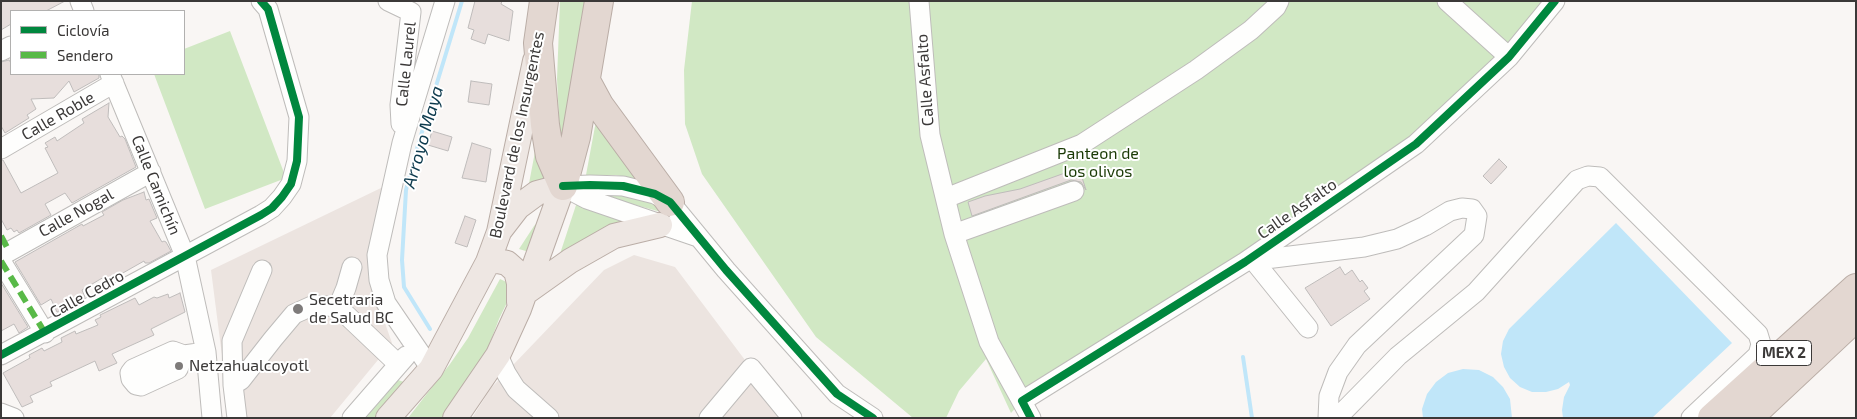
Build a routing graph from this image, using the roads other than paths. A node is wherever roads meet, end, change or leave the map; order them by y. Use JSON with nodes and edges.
{"nodes":[{"id":1,"x":261,"y":1,"type":"edge"},
{"id":2,"x":388,"y":1,"type":"edge"},
{"id":3,"x":444,"y":1,"type":"edge"},
{"id":4,"x":544,"y":1,"type":"edge"},
{"id":5,"x":598,"y":1,"type":"edge"},
{"id":6,"x":919,"y":1,"type":"edge"},
{"id":7,"x":1279,"y":1,"type":"edge"},
{"id":8,"x":1447,"y":1,"type":"edge"},
{"id":9,"x":1555,"y":1,"type":"edge"},
{"id":10,"x":407,"y":4,"type":"edge"},
{"id":11,"x":538,"y":43,"type":"junction"},
{"id":12,"x":1510,"y":57,"type":"junction"},
{"id":13,"x":112,"y":78,"type":"edge"},
{"id":14,"x":586,"y":81,"type":"junction"},
{"id":15,"x":402,"y":143,"type":"junction"},
{"id":16,"x":1,"y":149,"type":"edge"},
{"id":17,"x":151,"y":172,"type":"junction"},
{"id":18,"x":563,"y":186,"type":"junction"},
{"id":19,"x":1074,"y":191,"type":"dead end"},
{"id":20,"x":946,"y":198,"type":"junction"},
{"id":21,"x":665,"y":214,"type":"junction"},
{"id":22,"x":499,"y":232,"type":"junction"},
{"id":23,"x":954,"y":234,"type":"junction"},
{"id":24,"x":698,"y":237,"type":"junction"},
{"id":25,"x":3,"y":251,"type":"edge"},
{"id":26,"x":185,"y":256,"type":"junction"},
{"id":27,"x":1249,"y":261,"type":"junction"},
{"id":28,"x":488,"y":262,"type":"junction"},
{"id":29,"x":352,"y":267,"type":"dead end"},
{"id":30,"x":262,"y":270,"type":"dead end"},
{"id":31,"x":1856,"y":288,"type":"edge"},
{"id":32,"x":522,"y":301,"type":"junction"},
{"id":33,"x":338,"y":306,"type":"junction"},
{"id":34,"x":1856,"y":318,"type":"edge"},
{"id":35,"x":1308,"y":328,"type":"dead end"},
{"id":36,"x":44,"y":333,"type":"junction"},
{"id":37,"x":415,"y":346,"type":"junction"},
{"id":38,"x":206,"y":352,"type":"junction"},
{"id":39,"x":1,"y":355,"type":"edge"},
{"id":40,"x":184,"y":355,"type":"dead end"},
{"id":41,"x":498,"y":355,"type":"junction"},
{"id":42,"x":398,"y":364,"type":"junction"},
{"id":43,"x":431,"y":369,"type":"junction"},
{"id":44,"x":233,"y":385,"type":"junction"},
{"id":45,"x":1027,"y":410,"type":"edge"},
{"id":46,"x":1,"y":412,"type":"edge"},
{"id":47,"x":14,"y":418,"type":"edge"},
{"id":48,"x":212,"y":418,"type":"edge"},
{"id":49,"x":237,"y":418,"type":"edge"},
{"id":50,"x":352,"y":418,"type":"edge"},
{"id":51,"x":388,"y":418,"type":"edge"},
{"id":52,"x":455,"y":418,"type":"edge"},
{"id":53,"x":549,"y":418,"type":"edge"},
{"id":54,"x":709,"y":418,"type":"edge"},
{"id":55,"x":792,"y":418,"type":"edge"},
{"id":56,"x":873,"y":418,"type":"edge"},
{"id":57,"x":1328,"y":418,"type":"edge"},
{"id":58,"x":1337,"y":418,"type":"edge"},
{"id":59,"x":1691,"y":418,"type":"edge"},
{"id":60,"x":1712,"y":418,"type":"edge"},
{"id":61,"x":1748,"y":418,"type":"edge"}],
"edges":[{"from":1,"to":26,"type":"street","name":"Calle Cedro"},
{"from":2,"to":10,"type":"street","name":"Calle Laurel"},
{"from":3,"to":15,"type":"street"},
{"from":4,"to":11,"type":"highway","name":"Boulevard de los Insurgentes"},
{"from":5,"to":14,"type":"highway"},
{"from":6,"to":20,"type":"street","name":"Calle Asfalto"},
{"from":7,"to":20,"type":"street"},
{"from":8,"to":12,"type":"street"},
{"from":9,"to":12,"type":"street","name":"Calle Asfalto"},
{"from":10,"to":15,"type":"street","name":"Calle Laurel"},
{"from":11,"to":18,"type":"highway"},
{"from":11,"to":22,"type":"main road","name":"Boulevard de los Insurgentes"},
{"from":12,"to":27,"type":"street","name":"Calle Asfalto"},
{"from":13,"to":16,"type":"street","name":"Calle Roble"},
{"from":13,"to":17,"type":"street","name":"Calle Camichín"},
{"from":14,"to":18,"type":"highway"},
{"from":14,"to":21,"type":"highway"},
{"from":15,"to":37,"type":"street"},
{"from":17,"to":25,"type":"street","name":"Calle Nogal"},
{"from":17,"to":26,"type":"street","name":"Calle Camichín"},
{"from":18,"to":21,"type":"street"},
{"from":18,"to":21,"type":"street"},
{"from":18,"to":22,"type":"main road"},
{"from":18,"to":32,"type":"main road"},
{"from":19,"to":23,"type":"street"},
{"from":20,"to":23,"type":"street","name":"Calle Asfalto"},
{"from":21,"to":24,"type":"street"},
{"from":21,"to":24,"type":"street"},
{"from":21,"to":32,"type":"main road"},
{"from":22,"to":28,"type":"main road","name":"Boulevard de los Insurgentes"},
{"from":23,"to":45,"type":"street","name":"Calle Asfalto"},
{"from":24,"to":56,"type":"street"},
{"from":25,"to":36,"type":"street"},
{"from":26,"to":36,"type":"street","name":"Calle Cedro"},
{"from":26,"to":38,"type":"street","name":"Calle Camichín"},
{"from":27,"to":35,"type":"street"},
{"from":27,"to":45,"type":"street","name":"Calle Asfalto"},
{"from":27,"to":57,"type":"street"},
{"from":28,"to":32,"type":"main road"},
{"from":28,"to":43,"type":"main road","name":"Boulevard de los Insurgentes"},
{"from":29,"to":33,"type":"street"},
{"from":30,"to":44,"type":"street"},
{"from":31,"to":60,"type":"highway","number":"MEX 2"},
{"from":32,"to":41,"type":"main road"},
{"from":33,"to":42,"type":"street"},
{"from":33,"to":44,"type":"street"},
{"from":34,"to":61,"type":"highway","number":"MEX 2"},
{"from":36,"to":39,"type":"street","name":"Calle Cedro"},
{"from":37,"to":42,"type":"street"},
{"from":37,"to":43,"type":"street"},
{"from":38,"to":40,"type":"street"},
{"from":38,"to":48,"type":"street","name":"Calle Camichín"},
{"from":41,"to":52,"type":"main road"},
{"from":41,"to":53,"type":"street"},
{"from":42,"to":50,"type":"street"},
{"from":43,"to":51,"type":"main road","name":"Boulevard de los Insurgentes"},
{"from":44,"to":49,"type":"street"},
{"from":46,"to":47,"type":"street"},
{"from":54,"to":55,"type":"street"},
{"from":58,"to":59,"type":"street"}]}
